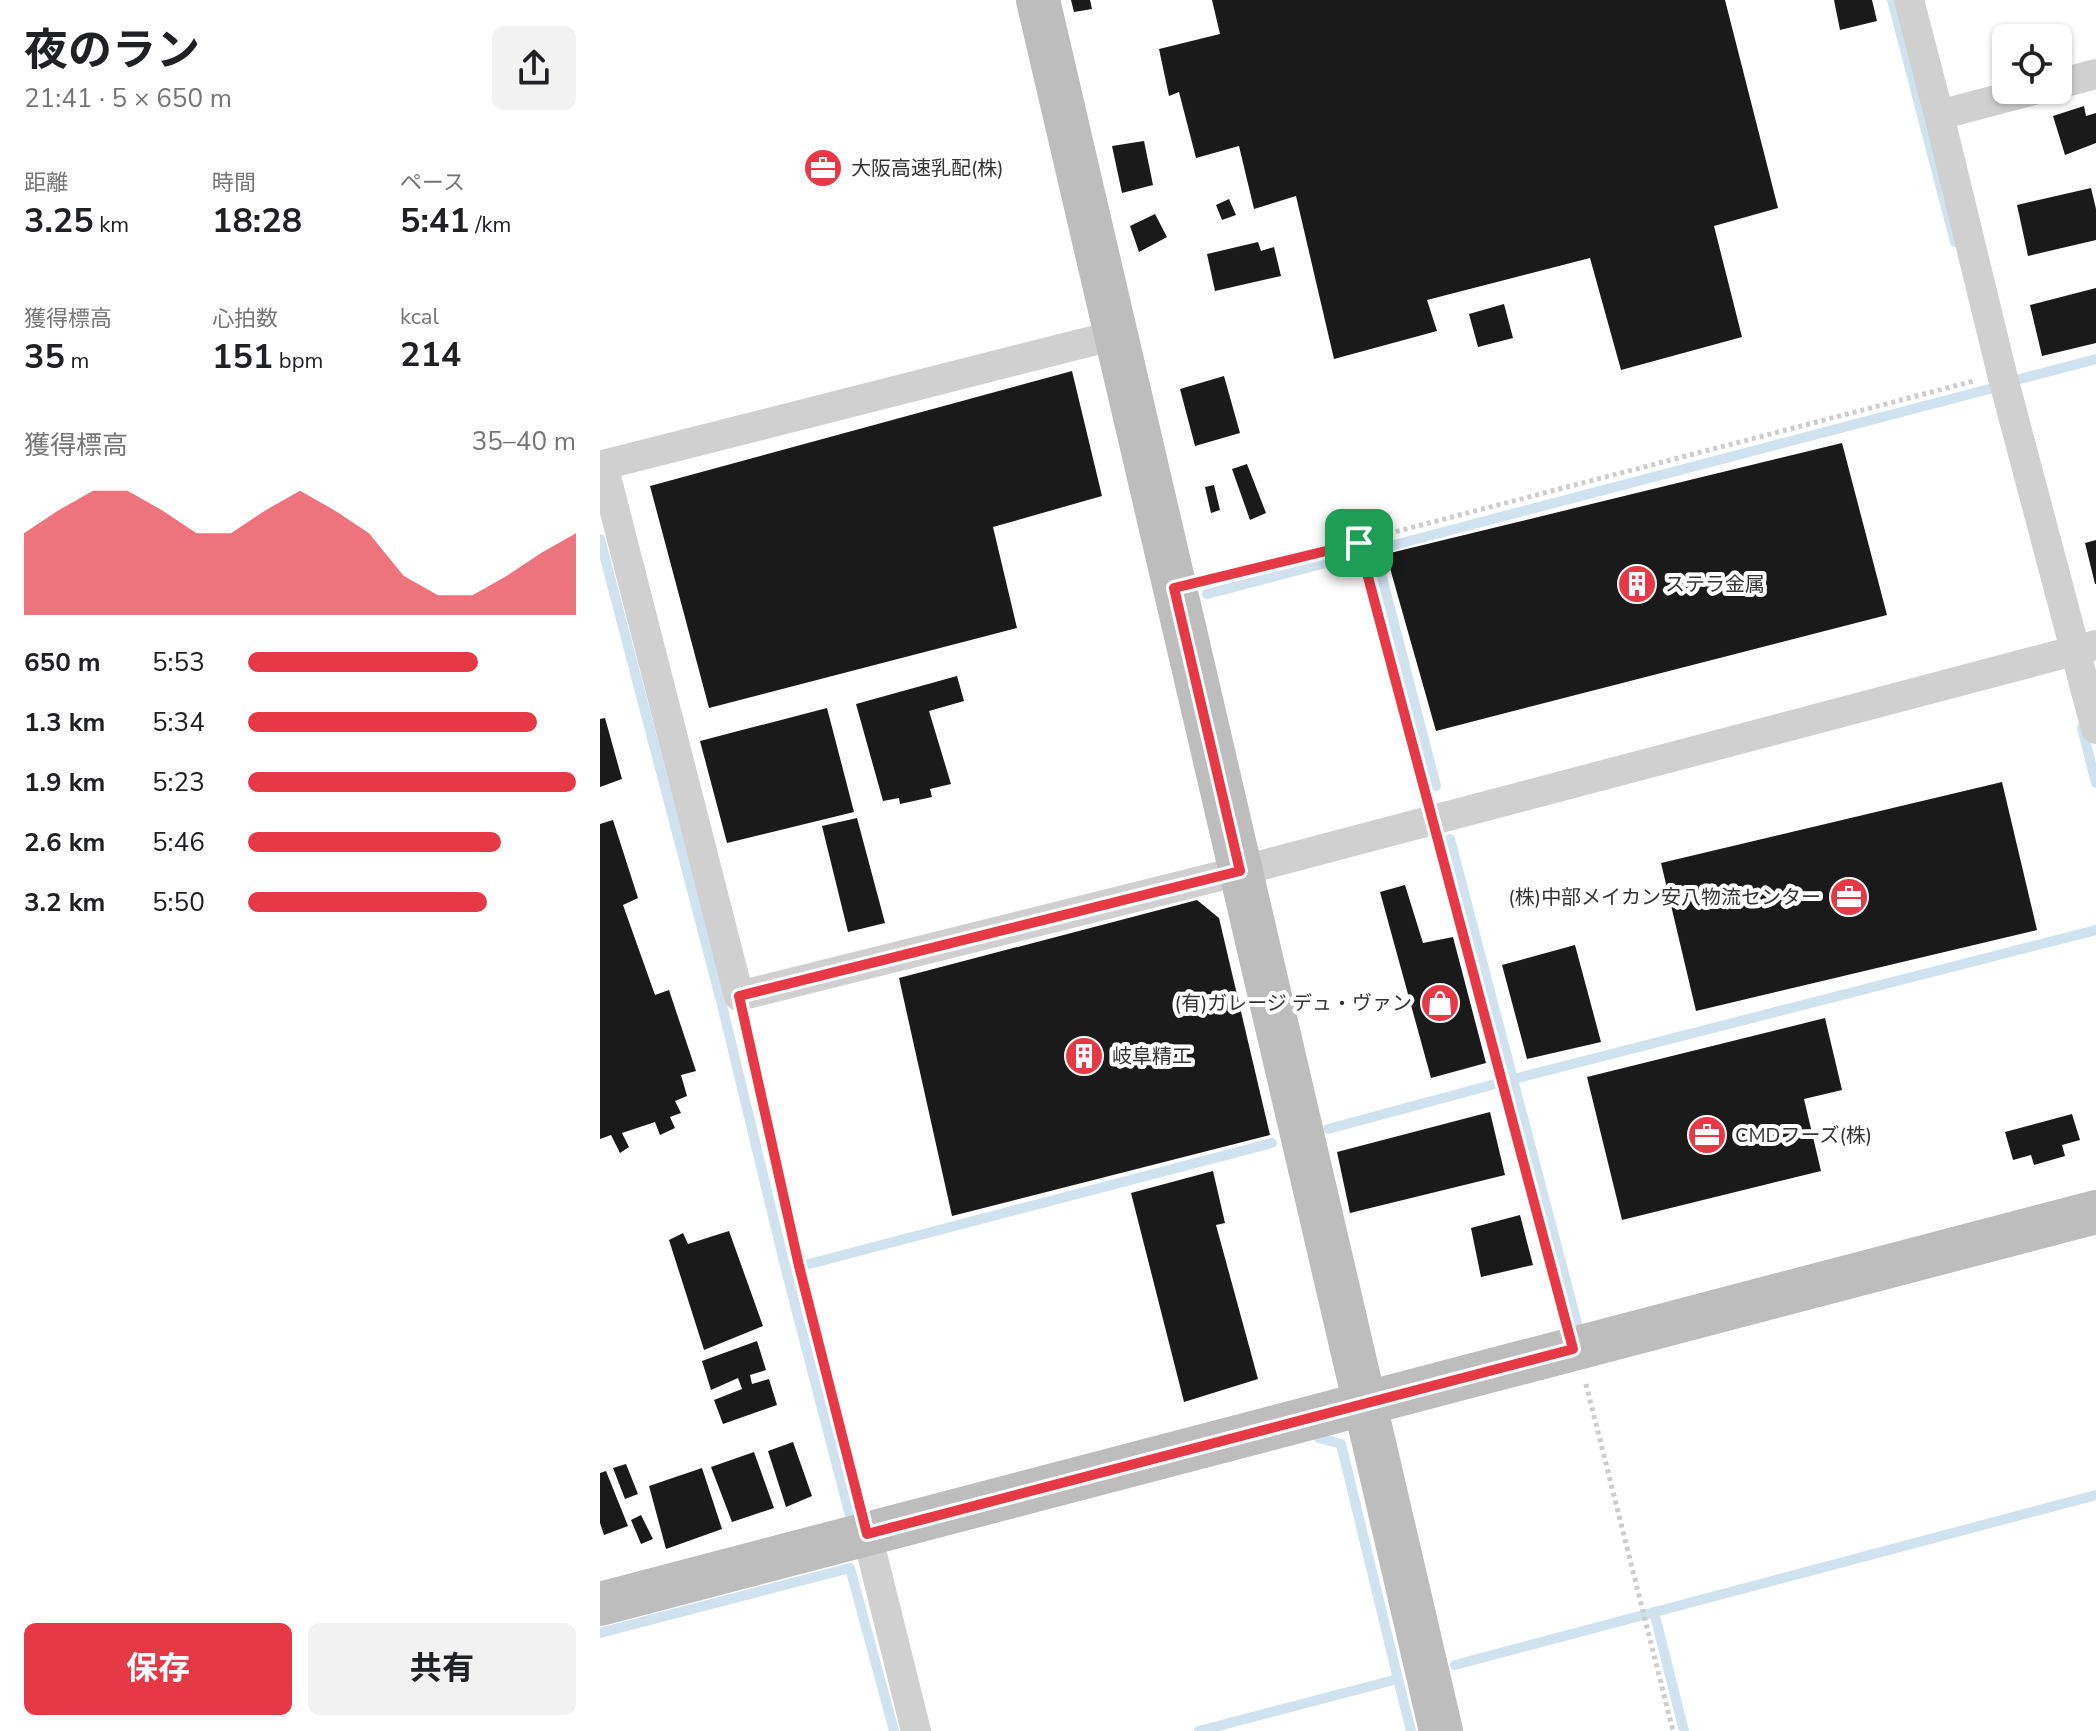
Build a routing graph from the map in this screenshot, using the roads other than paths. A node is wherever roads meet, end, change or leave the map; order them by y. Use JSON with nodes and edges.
{"nodes":[{"id":1,"x":1038,"y":0,"type":"edge"},
{"id":2,"x":1909,"y":0,"type":"edge"},
{"id":3,"x":2096,"y":74,"type":"edge"},
{"id":4,"x":2072,"y":80,"type":"edge"},
{"id":5,"x":1992,"y":101,"type":"edge"},
{"id":6,"x":1939,"y":115,"type":"junction"},
{"id":7,"x":1116,"y":335,"type":"junction"},
{"id":8,"x":2086,"y":648,"type":"edge"},
{"id":9,"x":2096,"y":729,"type":"edge"},
{"id":10,"x":1240,"y":871,"type":"junction"},
{"id":11,"x":2096,"y":1212,"type":"edge"},
{"id":12,"x":1366,"y":1403,"type":"junction"},
{"id":13,"x":867,"y":1534,"type":"junction"},
{"id":14,"x":600,"y":1604,"type":"edge"},
{"id":15,"x":916,"y":1731,"type":"edge"},
{"id":16,"x":1441,"y":1731,"type":"edge"}],
"edges":[{"from":1,"to":7,"type":"street"},
{"from":2,"to":6,"type":"street"},
{"from":3,"to":4,"type":"street"},
{"from":5,"to":6,"type":"street"},
{"from":6,"to":8,"type":"street"},
{"from":7,"to":10,"type":"street"},
{"from":7,"to":10,"type":"street"},
{"from":8,"to":9,"type":"street"},
{"from":8,"to":10,"type":"street"},
{"from":10,"to":12,"type":"street"},
{"from":11,"to":12,"type":"street"},
{"from":12,"to":13,"type":"street"},
{"from":12,"to":16,"type":"street"},
{"from":13,"to":14,"type":"street"},
{"from":13,"to":15,"type":"street"}]}
